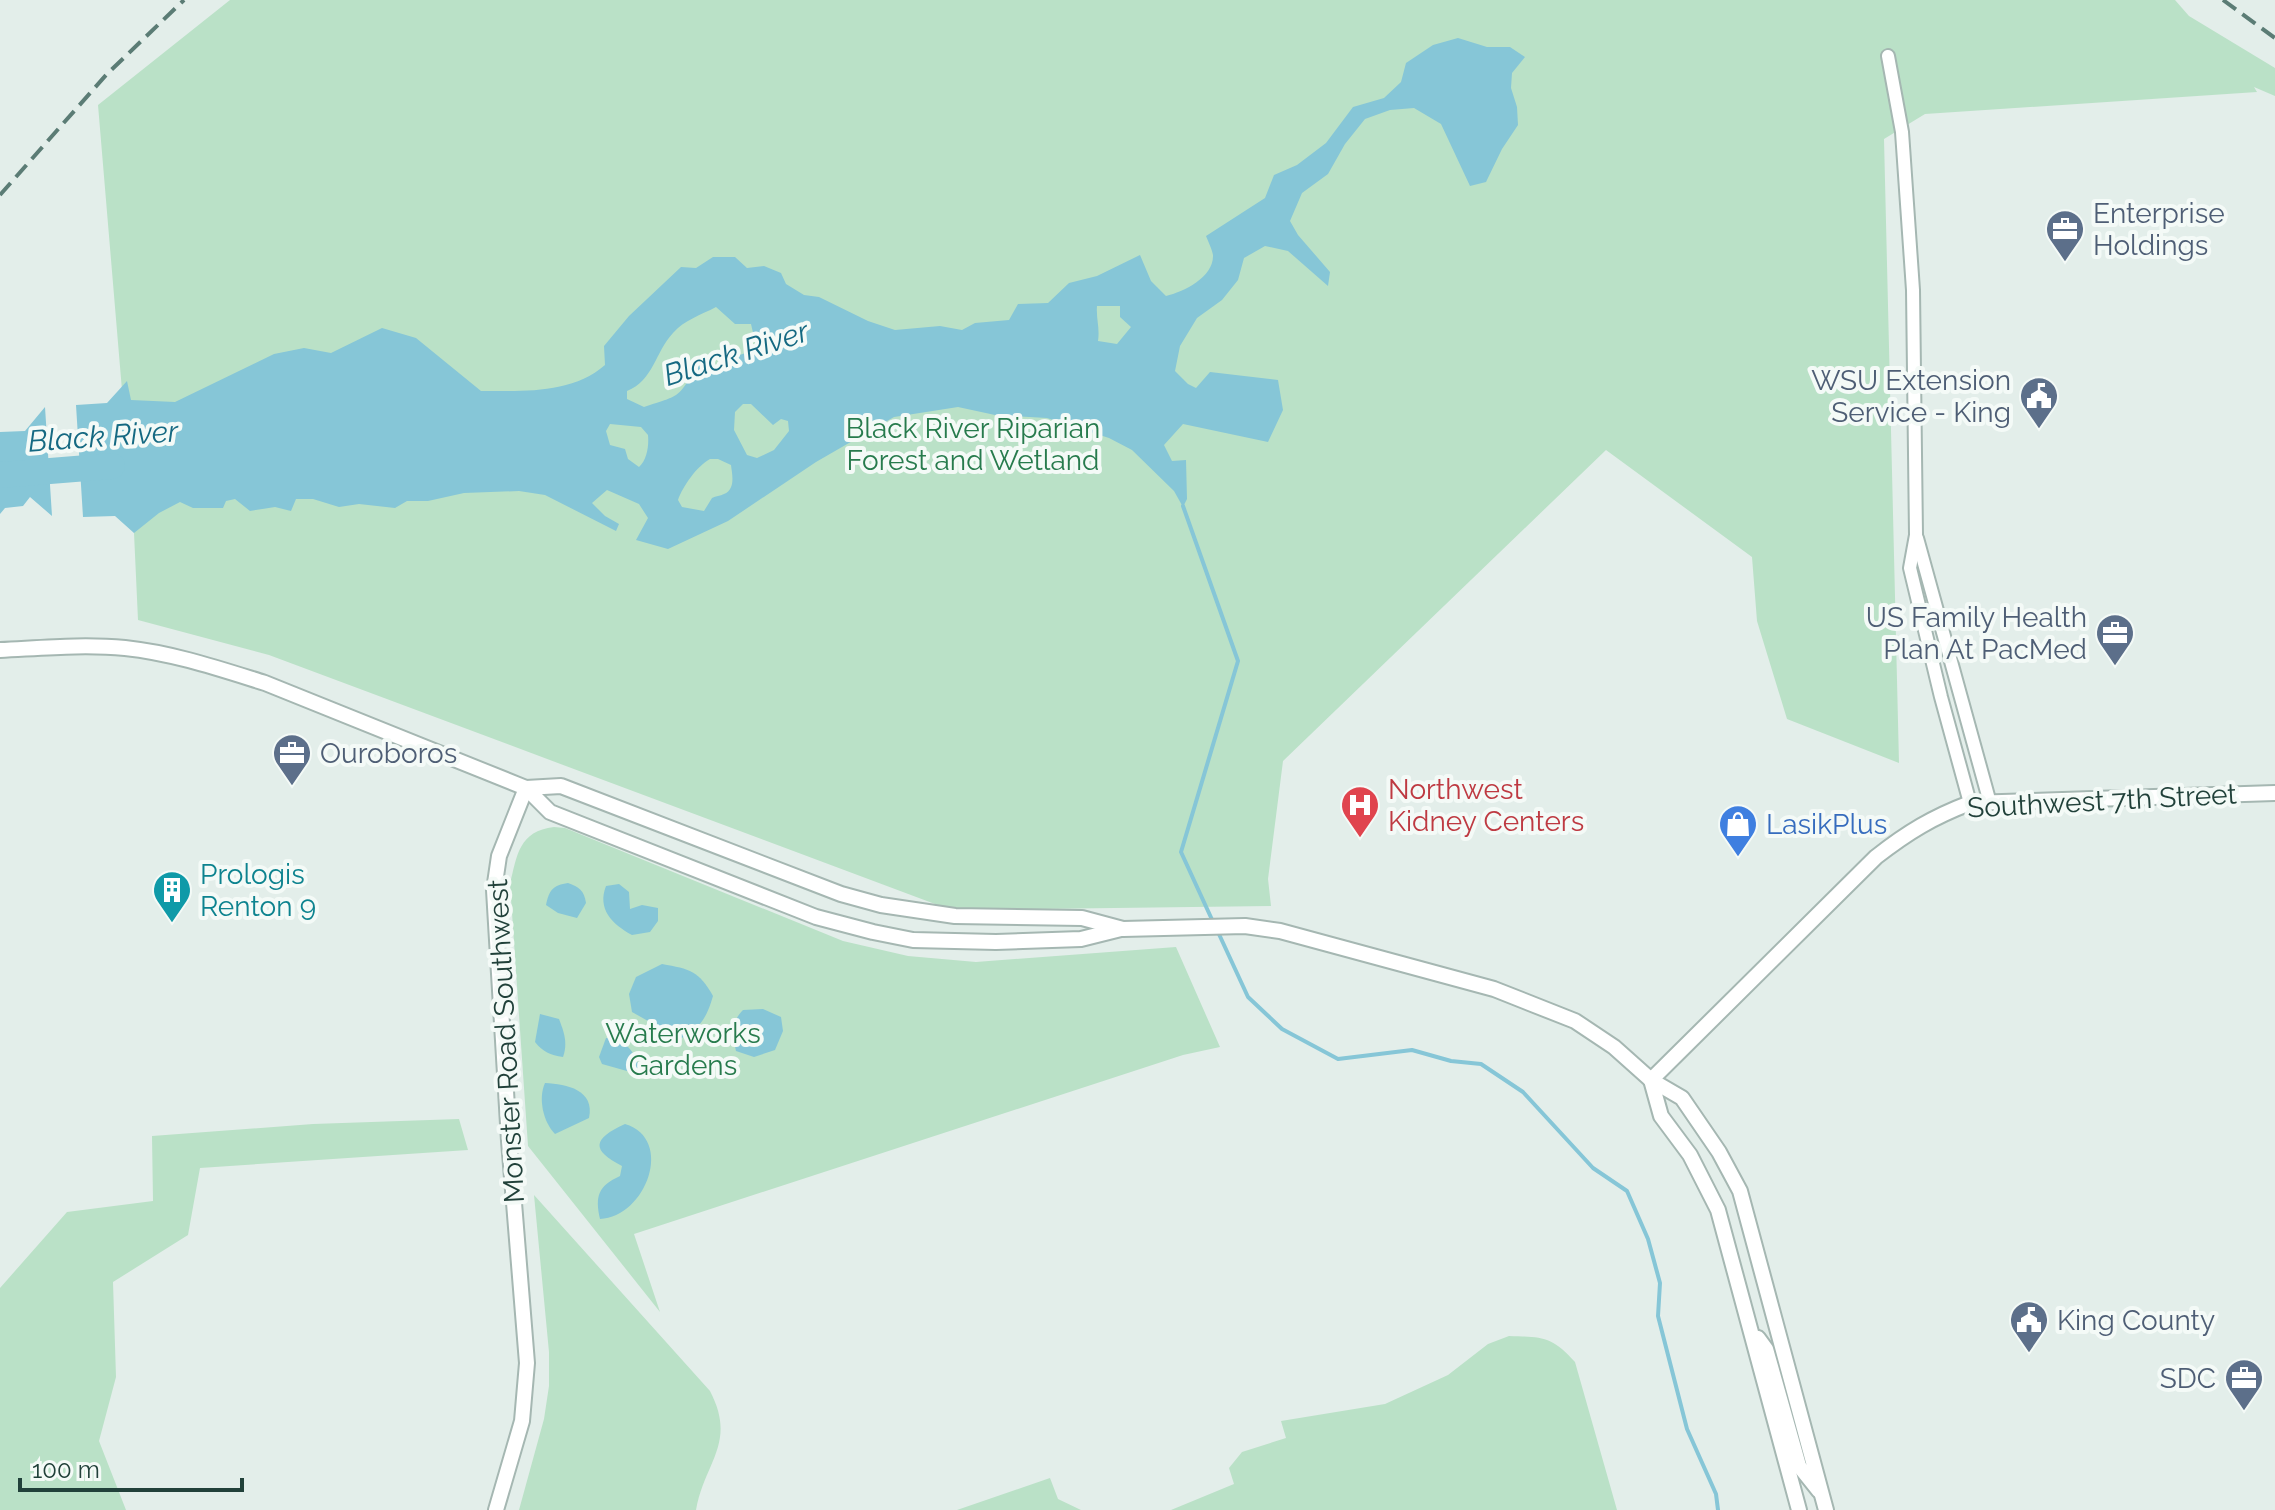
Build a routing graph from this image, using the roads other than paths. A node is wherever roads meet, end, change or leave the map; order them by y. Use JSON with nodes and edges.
{"nodes":[{"id":1,"x":1888,"y":56,"type":"dead end"},
{"id":2,"x":1916,"y":535,"type":"junction"},
{"id":3,"x":0,"y":650,"type":"edge"},
{"id":4,"x":526,"y":788,"type":"junction"},
{"id":5,"x":2275,"y":793,"type":"edge"},
{"id":6,"x":1970,"y":803,"type":"junction"},
{"id":7,"x":1990,"y":803,"type":"junction"},
{"id":8,"x":1123,"y":929,"type":"junction"},
{"id":9,"x":1651,"y":1080,"type":"junction"},
{"id":10,"x":1750,"y":1328,"type":"junction"},
{"id":11,"x":1821,"y":1494,"type":"junction"},
{"id":12,"x":496,"y":1510,"type":"edge"},
{"id":13,"x":1799,"y":1510,"type":"edge"},
{"id":14,"x":1826,"y":1510,"type":"edge"}],
"edges":[{"from":1,"to":2,"type":"street"},
{"from":2,"to":6,"type":"street"},
{"from":2,"to":7,"type":"street"},
{"from":3,"to":4,"type":"street"},
{"from":4,"to":8,"type":"street"},
{"from":4,"to":8,"type":"street"},
{"from":4,"to":12,"type":"street","name":"Monster Road Southwest"},
{"from":5,"to":7,"type":"street","name":"Southwest 7th Street"},
{"from":6,"to":7,"type":"street","name":"Southwest 7th Street"},
{"from":6,"to":9,"type":"street","name":"Southwest 7th Street"},
{"from":8,"to":9,"type":"street"},
{"from":9,"to":10,"type":"street"},
{"from":9,"to":11,"type":"street"},
{"from":10,"to":11,"type":"street"},
{"from":10,"to":13,"type":"street"},
{"from":11,"to":14,"type":"street"}]}
